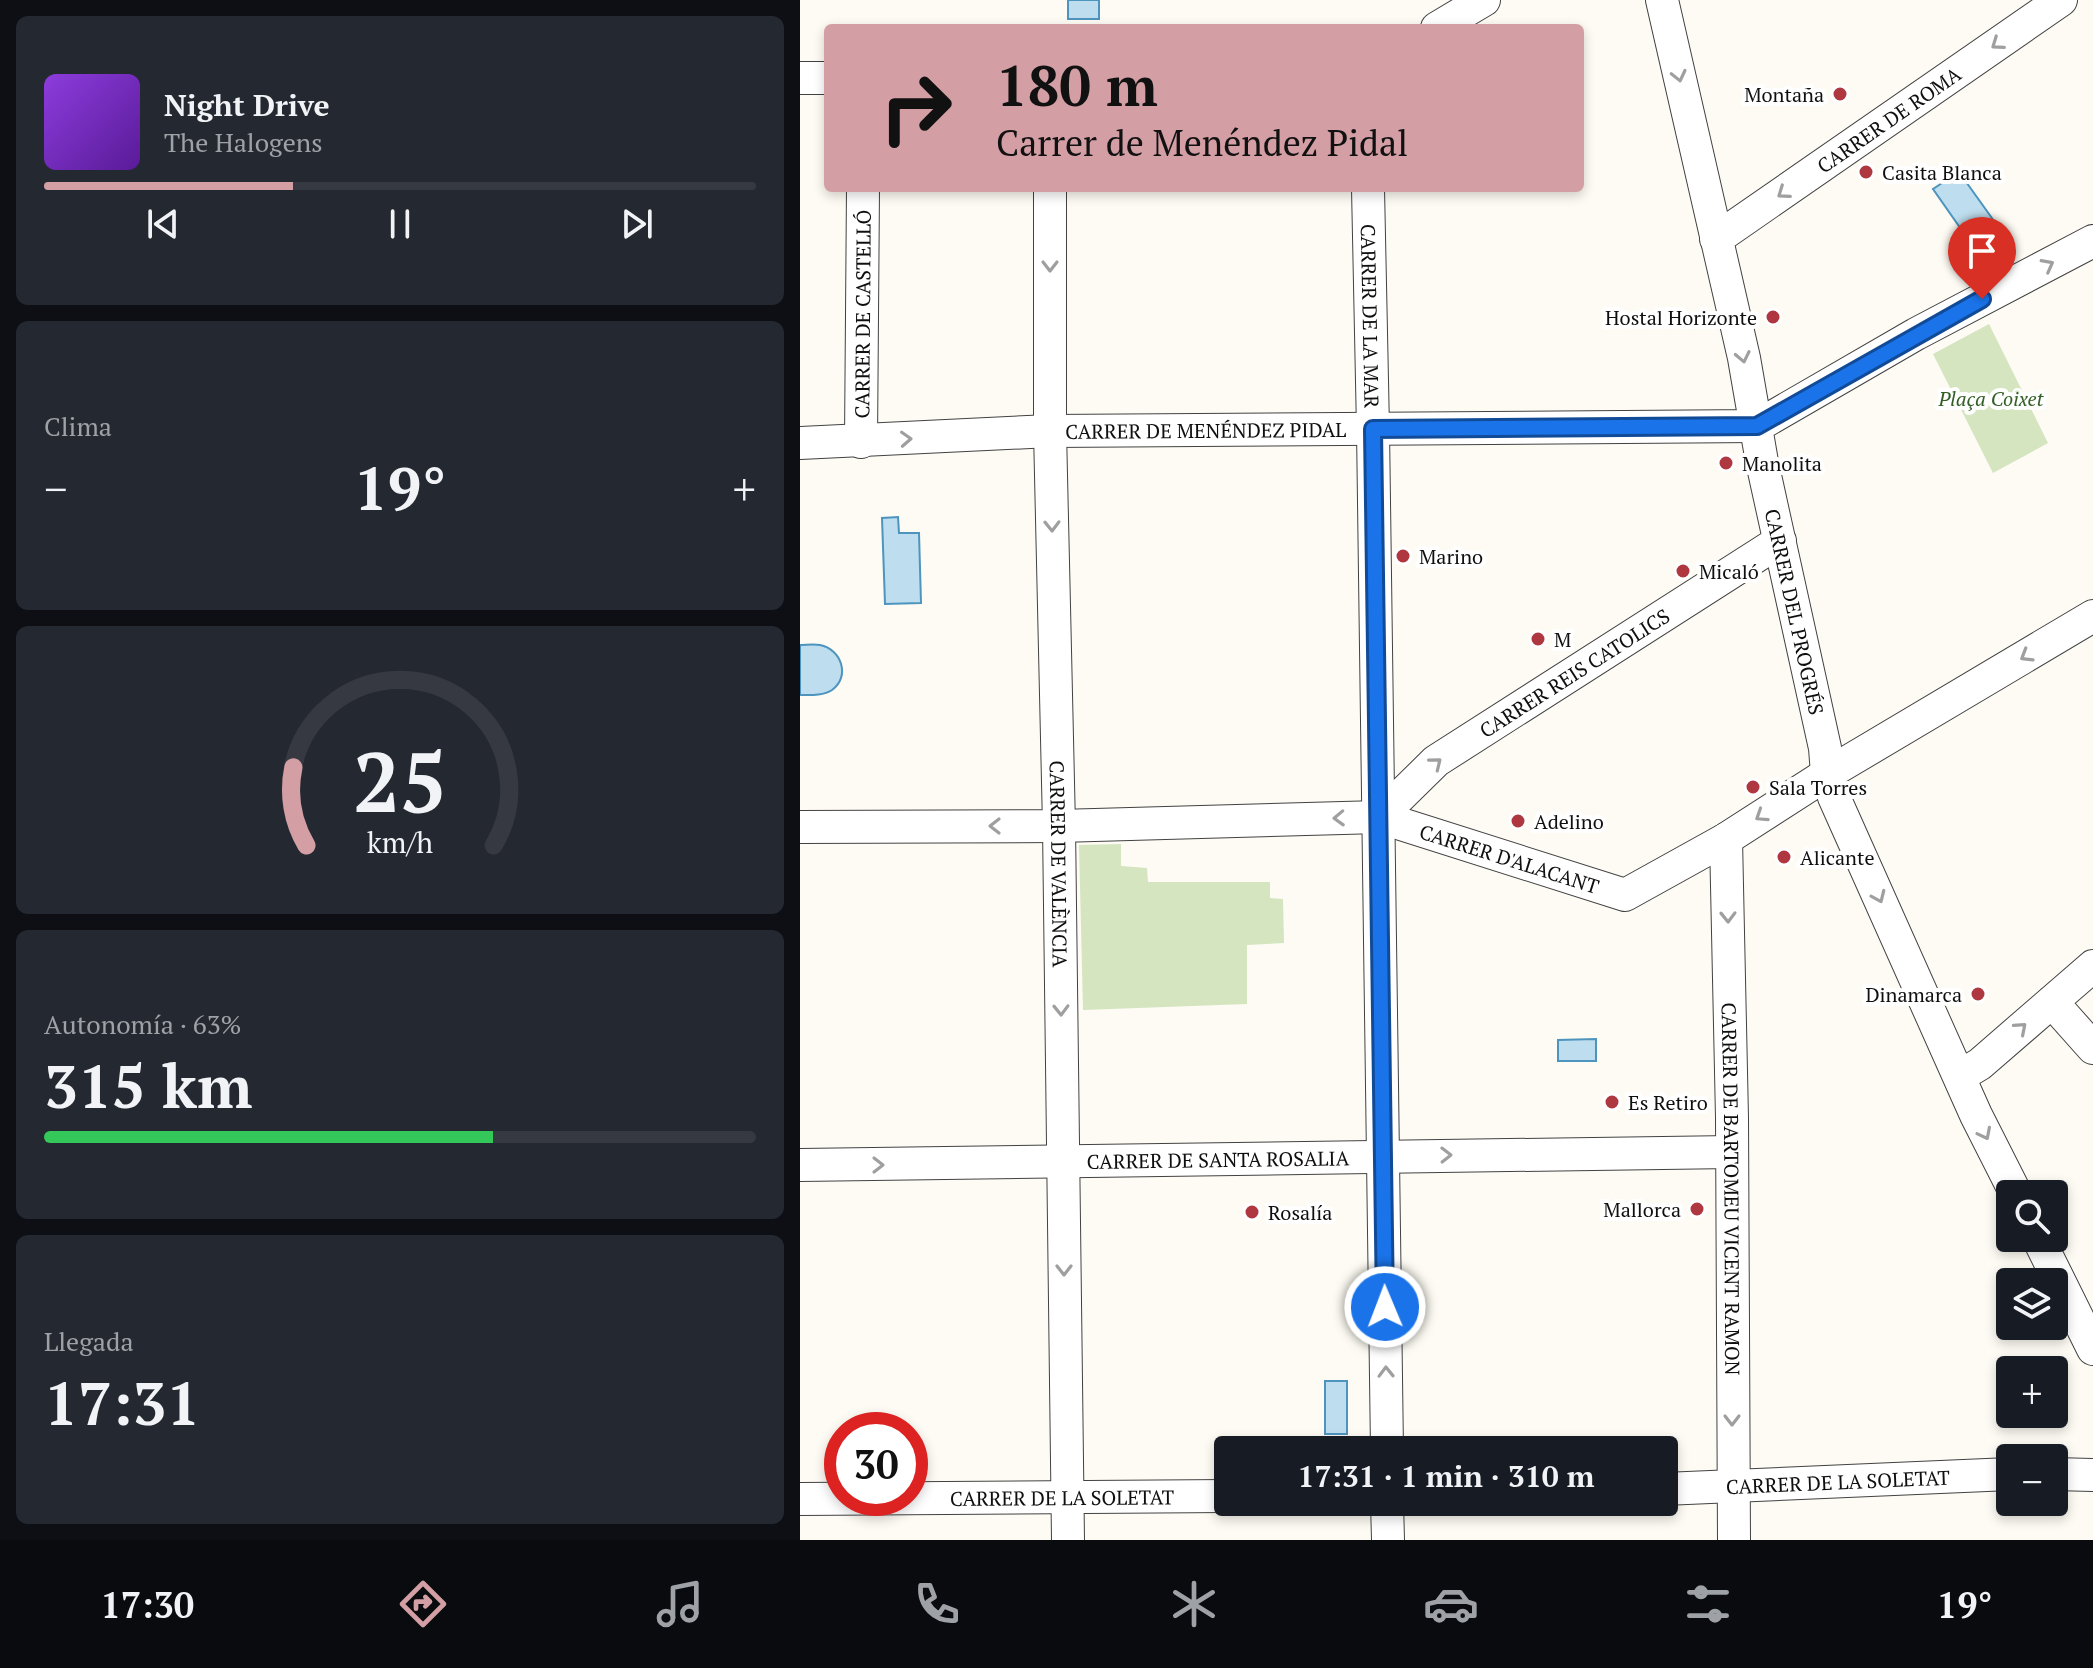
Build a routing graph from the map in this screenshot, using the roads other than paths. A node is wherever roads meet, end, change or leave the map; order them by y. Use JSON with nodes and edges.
{"nodes":[{"id":1,"x":1484,"y":0,"type":"edge"},
{"id":2,"x":1662,"y":0,"type":"edge"},
{"id":3,"x":2061,"y":0,"type":"edge"},
{"id":4,"x":1444,"y":24,"type":"edge"},
{"id":5,"x":800,"y":78,"type":"edge"},
{"id":6,"x":824,"y":78,"type":"edge"},
{"id":7,"x":863,"y":192,"type":"edge"},
{"id":8,"x":1050,"y":192,"type":"edge"},
{"id":9,"x":1368,"y":192,"type":"edge"},
{"id":10,"x":1716,"y":239,"type":"junction"},
{"id":11,"x":2093,"y":241,"type":"edge"},
{"id":12,"x":1757,"y":426,"type":"junction"},
{"id":13,"x":1373,"y":429,"type":"junction"},
{"id":14,"x":1050,"y":431,"type":"junction"},
{"id":15,"x":861,"y":442,"type":"junction"},
{"id":16,"x":800,"y":443,"type":"edge"},
{"id":17,"x":1780,"y":541,"type":"junction"},
{"id":18,"x":2093,"y":616,"type":"edge"},
{"id":19,"x":1827,"y":774,"type":"junction"},
{"id":20,"x":1379,"y":817,"type":"junction"},
{"id":21,"x":1059,"y":826,"type":"junction"},
{"id":22,"x":800,"y":827,"type":"edge"},
{"id":23,"x":1726,"y":839,"type":"junction"},
{"id":24,"x":2093,"y":966,"type":"edge"},
{"id":25,"x":2052,"y":1002,"type":"junction"},
{"id":26,"x":2093,"y":1048,"type":"edge"},
{"id":27,"x":1960,"y":1076,"type":"junction"},
{"id":28,"x":1732,"y":1152,"type":"junction"},
{"id":29,"x":1384,"y":1156,"type":"junction"},
{"id":30,"x":1064,"y":1163,"type":"junction"},
{"id":31,"x":800,"y":1165,"type":"edge"},
{"id":32,"x":2009,"y":1180,"type":"edge"},
{"id":33,"x":2048,"y":1252,"type":"edge"},
{"id":34,"x":2083,"y":1303,"type":"edge"},
{"id":35,"x":2093,"y":1349,"type":"edge"},
{"id":36,"x":1387,"y":1436,"type":"edge"},
{"id":37,"x":1996,"y":1474,"type":"edge"},
{"id":38,"x":2068,"y":1474,"type":"edge"},
{"id":39,"x":2093,"y":1475,"type":"edge"},
{"id":40,"x":1732,"y":1487,"type":"junction"},
{"id":41,"x":1678,"y":1489,"type":"edge"},
{"id":42,"x":1214,"y":1496,"type":"edge"},
{"id":43,"x":1067,"y":1498,"type":"junction"},
{"id":44,"x":800,"y":1499,"type":"edge"},
{"id":45,"x":1387,"y":1516,"type":"edge"},
{"id":46,"x":1068,"y":1540,"type":"edge"},
{"id":47,"x":1388,"y":1540,"type":"edge"},
{"id":48,"x":1734,"y":1540,"type":"edge"}],
"edges":[{"from":1,"to":4,"type":"street"},
{"from":2,"to":10,"type":"street","name":"CARRER DEL PROGRÉS","one_way":true},
{"from":3,"to":10,"type":"street","name":"CARRER DE ROMA","one_way":true},
{"from":5,"to":6,"type":"street"},
{"from":7,"to":15,"type":"street","name":"CARRER DE CASTELLÓ"},
{"from":8,"to":14,"type":"street","name":"CARRER DE VALÈNCIA","one_way":true},
{"from":9,"to":13,"type":"street","name":"CARRER DE LA MAR"},
{"from":10,"to":12,"type":"street","name":"CARRER DEL PROGRÉS","one_way":true},
{"from":12,"to":11,"type":"street","name":"CARRER DE MENÉNDEZ PIDAL","one_way":true},
{"from":12,"to":13,"type":"street","name":"CARRER DE MENÉNDEZ PIDAL"},
{"from":12,"to":17,"type":"street","name":"CARRER DEL PROGRÉS"},
{"from":13,"to":14,"type":"street","name":"CARRER DE MENÉNDEZ PIDAL"},
{"from":13,"to":20,"type":"street","name":"CARRER DE LA MAR"},
{"from":15,"to":14,"type":"street","name":"CARRER DE MENÉNDEZ PIDAL","one_way":true},
{"from":14,"to":21,"type":"street","name":"CARRER DE VALÈNCIA","one_way":true},
{"from":15,"to":16,"type":"street","name":"CARRER DE MENÉNDEZ PIDAL"},
{"from":17,"to":19,"type":"street","name":"CARRER DEL PROGRÉS"},
{"from":20,"to":17,"type":"street","name":"CARRER REIS CATOLICS","one_way":true},
{"from":18,"to":19,"type":"street","name":"CARRER D'ALACANT","one_way":true},
{"from":19,"to":23,"type":"street","name":"CARRER D'ALACANT","one_way":true},
{"from":19,"to":27,"type":"street","name":"CARRER DEL PROGRÉS","one_way":true},
{"from":20,"to":21,"type":"street","name":"CARRER D'ALACANT","one_way":true},
{"from":20,"to":23,"type":"street","name":"CARRER D'ALACANT"},
{"from":20,"to":29,"type":"street","name":"CARRER DE LA MAR"},
{"from":21,"to":22,"type":"street","name":"CARRER D'ALACANT","one_way":true},
{"from":21,"to":30,"type":"street","name":"CARRER DE VALÈNCIA","one_way":true},
{"from":23,"to":28,"type":"street","name":"CARRER DE BARTOMEU VICENT RAMON","one_way":true},
{"from":24,"to":25,"type":"street"},
{"from":25,"to":26,"type":"street"},
{"from":27,"to":25,"type":"street","one_way":true},
{"from":27,"to":32,"type":"street","name":"CARRER DEL PROGRÉS","one_way":true},
{"from":29,"to":28,"type":"street","name":"CARRER DE SANTA ROSALIA","one_way":true},
{"from":28,"to":40,"type":"street","name":"CARRER DE BARTOMEU VICENT RAMON","one_way":true},
{"from":29,"to":30,"type":"street","name":"CARRER DE SANTA ROSALIA"},
{"from":36,"to":29,"type":"street","name":"CARRER DE LA MAR","one_way":true},
{"from":31,"to":30,"type":"street","name":"CARRER DE SANTA ROSALIA","one_way":true},
{"from":30,"to":43,"type":"street","name":"CARRER DE VALÈNCIA","one_way":true},
{"from":33,"to":34,"type":"street"},
{"from":34,"to":35,"type":"street"},
{"from":37,"to":40,"type":"street","name":"CARRER DE LA SOLETAT"},
{"from":38,"to":39,"type":"street"},
{"from":40,"to":41,"type":"street","name":"CARRER DE LA SOLETAT"},
{"from":40,"to":48,"type":"street","name":"CARRER DE BARTOMEU VICENT RAMON"},
{"from":42,"to":43,"type":"street","name":"CARRER DE LA SOLETAT"},
{"from":43,"to":44,"type":"street","name":"CARRER DE LA SOLETAT"},
{"from":43,"to":46,"type":"street","name":"CARRER DE VALÈNCIA"},
{"from":45,"to":47,"type":"street"}]}
